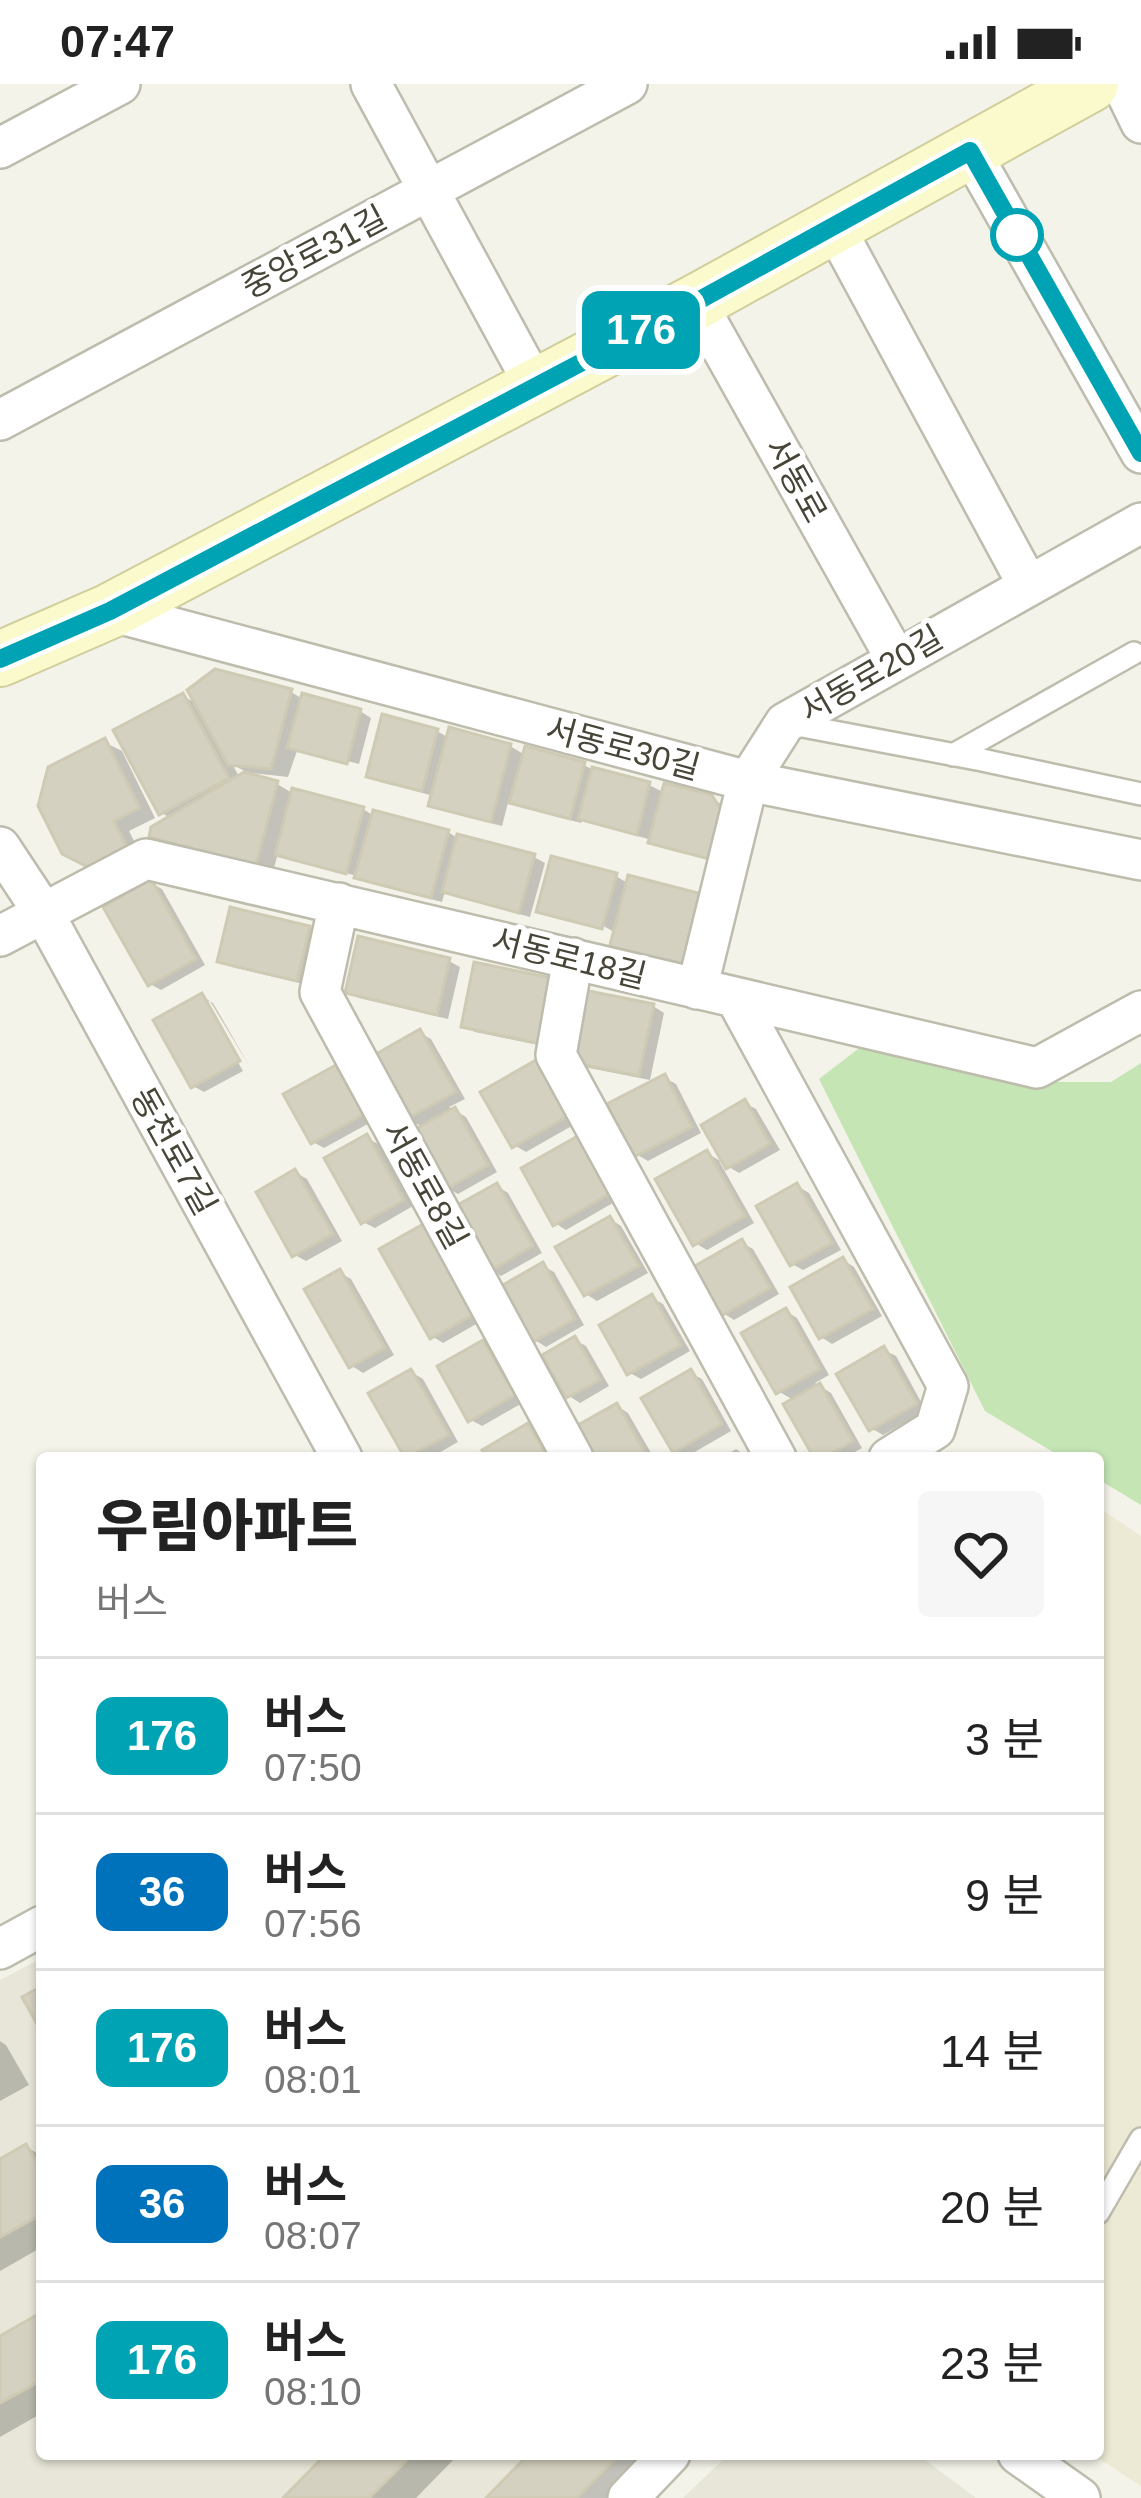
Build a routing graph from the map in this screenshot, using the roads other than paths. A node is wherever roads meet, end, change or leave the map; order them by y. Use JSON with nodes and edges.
{"nodes":[{"id":1,"x":120,"y":84,"type":"edge"},
{"id":2,"x":371,"y":84,"type":"edge"},
{"id":3,"x":627,"y":84,"type":"edge"},
{"id":4,"x":1091,"y":84,"type":"edge"},
{"id":5,"x":1122,"y":84,"type":"edge"},
{"id":6,"x":1141,"y":123,"type":"edge"},
{"id":7,"x":0,"y":148,"type":"edge"},
{"id":8,"x":970,"y":151,"type":"junction"},
{"id":9,"x":429,"y":190,"type":"junction"},
{"id":10,"x":834,"y":226,"type":"junction"},
{"id":11,"x":696,"y":302,"type":"junction"},
{"id":12,"x":535,"y":386,"type":"junction"},
{"id":13,"x":0,"y":420,"type":"edge"},
{"id":14,"x":1141,"y":453,"type":"edge"},
{"id":15,"x":1141,"y":523,"type":"edge"},
{"id":16,"x":1028,"y":585,"type":"junction"},
{"id":17,"x":0,"y":615,"type":"edge"},
{"id":18,"x":87,"y":621,"type":"junction"},
{"id":19,"x":1134,"y":653,"type":"dead end"},
{"id":20,"x":0,"y":659,"type":"edge"},
{"id":21,"x":896,"y":659,"type":"junction"},
{"id":22,"x":785,"y":723,"type":"junction"},
{"id":23,"x":953,"y":754,"type":"junction"},
{"id":24,"x":748,"y":781,"type":"junction"},
{"id":25,"x":1141,"y":794,"type":"edge"},
{"id":26,"x":0,"y":847,"type":"edge"},
{"id":27,"x":1141,"y":860,"type":"edge"},
{"id":28,"x":339,"y":903,"type":"junction"},
{"id":29,"x":43,"y":912,"type":"junction"},
{"id":30,"x":0,"y":935,"type":"edge"},
{"id":31,"x":573,"y":958,"type":"junction"},
{"id":32,"x":697,"y":988,"type":"junction"},
{"id":33,"x":737,"y":1000,"type":"junction"},
{"id":34,"x":1141,"y":1011,"type":"edge"},
{"id":35,"x":339,"y":1452,"type":"edge"},
{"id":36,"x":570,"y":1452,"type":"edge"},
{"id":37,"x":773,"y":1452,"type":"edge"},
{"id":38,"x":899,"y":1452,"type":"edge"},
{"id":39,"x":36,"y":1929,"type":"edge"},
{"id":40,"x":0,"y":1948,"type":"edge"},
{"id":41,"x":1141,"y":2139,"type":"edge"},
{"id":42,"x":1104,"y":2203,"type":"edge"},
{"id":43,"x":664,"y":2460,"type":"edge"},
{"id":44,"x":1027,"y":2460,"type":"edge"},
{"id":45,"x":628,"y":2498,"type":"edge"},
{"id":46,"x":1081,"y":2498,"type":"edge"}],
"edges":[{"from":1,"to":7,"type":"street"},
{"from":2,"to":9,"type":"street"},
{"from":3,"to":9,"type":"street","name":"중앙로31길"},
{"from":4,"to":8,"type":"street"},
{"from":5,"to":6,"type":"street"},
{"from":8,"to":10,"type":"street"},
{"from":8,"to":14,"type":"street"},
{"from":9,"to":12,"type":"street"},
{"from":9,"to":13,"type":"street","name":"중앙로31길"},
{"from":10,"to":11,"type":"street"},
{"from":10,"to":16,"type":"street"},
{"from":11,"to":12,"type":"street"},
{"from":11,"to":21,"type":"street","name":"서동로"},
{"from":12,"to":18,"type":"street"},
{"from":15,"to":16,"type":"street","name":"서동로20길"},
{"from":16,"to":21,"type":"street","name":"서동로20길"},
{"from":17,"to":18,"type":"street"},
{"from":18,"to":20,"type":"street"},
{"from":18,"to":24,"type":"street","name":"서동로30길"},
{"from":19,"to":23,"type":"lane"},
{"from":21,"to":22,"type":"street","name":"서동로20길"},
{"from":22,"to":23,"type":"lane"},
{"from":22,"to":24,"type":"street","name":"서동로20길"},
{"from":23,"to":25,"type":"lane"},
{"from":24,"to":27,"type":"street","name":"서동로30길"},
{"from":24,"to":32,"type":"street","name":"서동로20길"},
{"from":26,"to":29,"type":"street","name":"동천로7길"},
{"from":28,"to":29,"type":"street","name":"서동로18길"},
{"from":28,"to":31,"type":"street","name":"서동로18길"},
{"from":28,"to":36,"type":"street","name":"서동로8길"},
{"from":29,"to":30,"type":"street","name":"서동로18길"},
{"from":29,"to":35,"type":"street","name":"동천로7길"},
{"from":31,"to":32,"type":"street","name":"서동로18길"},
{"from":31,"to":37,"type":"street"},
{"from":32,"to":33,"type":"street","name":"서동로18길"},
{"from":33,"to":34,"type":"street","name":"서동로18길"},
{"from":33,"to":38,"type":"street"},
{"from":39,"to":40,"type":"street"},
{"from":41,"to":42,"type":"lane"},
{"from":43,"to":45,"type":"street"},
{"from":44,"to":46,"type":"street"}]}
